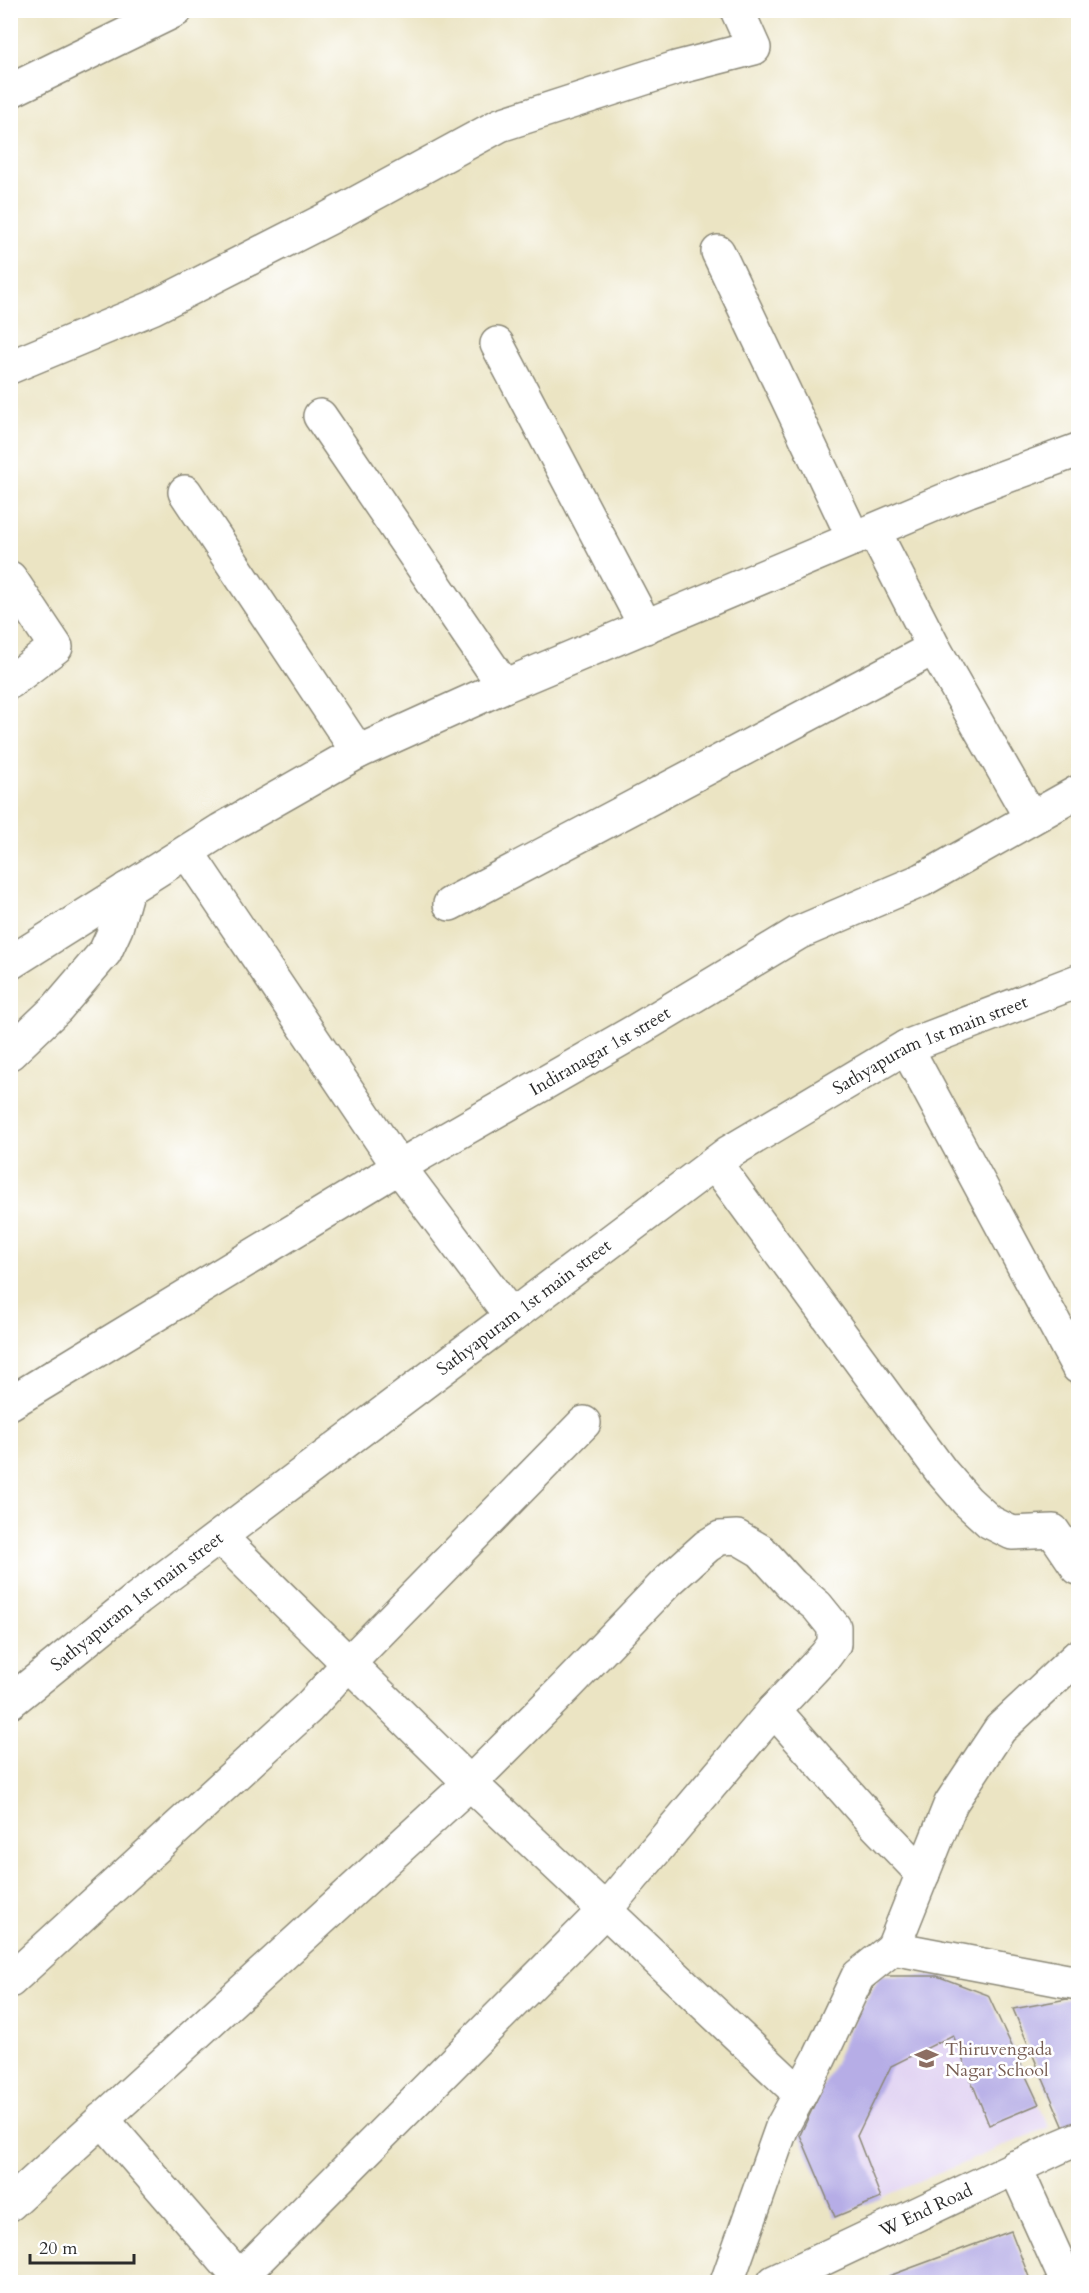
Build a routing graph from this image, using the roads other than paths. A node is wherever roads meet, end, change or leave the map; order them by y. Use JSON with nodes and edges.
{"nodes":[{"id":1,"x":176,"y":10,"type":"edge"},
{"id":2,"x":737,"y":10,"type":"edge"},
{"id":3,"x":10,"y":91,"type":"edge"},
{"id":4,"x":718,"y":252,"type":"dead end"},
{"id":5,"x":497,"y":345,"type":"dead end"},
{"id":6,"x":10,"y":367,"type":"edge"},
{"id":7,"x":320,"y":416,"type":"dead end"},
{"id":8,"x":1078,"y":450,"type":"edge"},
{"id":9,"x":185,"y":492,"type":"dead end"},
{"id":10,"x":864,"y":535,"type":"junction"},
{"id":11,"x":10,"y":578,"type":"edge"},
{"id":12,"x":646,"y":627,"type":"junction"},
{"id":13,"x":934,"y":648,"type":"junction"},
{"id":14,"x":10,"y":682,"type":"edge"},
{"id":15,"x":504,"y":686,"type":"junction"},
{"id":16,"x":358,"y":752,"type":"junction"},
{"id":17,"x":1078,"y":792,"type":"edge"},
{"id":18,"x":1031,"y":818,"type":"junction"},
{"id":19,"x":186,"y":852,"type":"junction"},
{"id":20,"x":127,"y":889,"type":"junction"},
{"id":21,"x":450,"y":904,"type":"dead end"},
{"id":22,"x":10,"y":963,"type":"edge"},
{"id":23,"x":1078,"y":981,"type":"edge"},
{"id":24,"x":906,"y":1047,"type":"junction"},
{"id":25,"x":10,"y":1053,"type":"edge"},
{"id":26,"x":715,"y":1163,"type":"junction"},
{"id":27,"x":399,"y":1167,"type":"junction"},
{"id":28,"x":511,"y":1316,"type":"junction"},
{"id":29,"x":1078,"y":1367,"type":"edge"},
{"id":30,"x":10,"y":1403,"type":"edge"},
{"id":31,"x":584,"y":1423,"type":"dead end"},
{"id":32,"x":220,"y":1537,"type":"junction"},
{"id":33,"x":1078,"y":1568,"type":"edge"},
{"id":34,"x":1078,"y":1656,"type":"edge"},
{"id":35,"x":349,"y":1663,"type":"junction"},
{"id":36,"x":10,"y":1702,"type":"edge"},
{"id":37,"x":774,"y":1710,"type":"junction"},
{"id":38,"x":470,"y":1783,"type":"junction"},
{"id":39,"x":923,"y":1874,"type":"junction"},
{"id":40,"x":604,"y":1911,"type":"junction"},
{"id":41,"x":893,"y":1948,"type":"junction"},
{"id":42,"x":10,"y":1980,"type":"edge"},
{"id":43,"x":1078,"y":1983,"type":"edge"},
{"id":44,"x":800,"y":2094,"type":"junction"},
{"id":45,"x":102,"y":2119,"type":"junction"},
{"id":46,"x":1078,"y":2139,"type":"edge"},
{"id":47,"x":1015,"y":2167,"type":"junction"},
{"id":48,"x":10,"y":2204,"type":"edge"},
{"id":49,"x":239,"y":2281,"type":"edge"},
{"id":50,"x":727,"y":2283,"type":"edge"},
{"id":51,"x":774,"y":2283,"type":"edge"},
{"id":52,"x":1067,"y":2283,"type":"edge"}],
"edges":[{"from":1,"to":3,"type":"street"},
{"from":2,"to":6,"type":"street"},
{"from":4,"to":10,"type":"street"},
{"from":5,"to":12,"type":"street"},
{"from":7,"to":15,"type":"street"},
{"from":8,"to":10,"type":"street"},
{"from":9,"to":16,"type":"street"},
{"from":10,"to":12,"type":"street"},
{"from":10,"to":13,"type":"street"},
{"from":11,"to":14,"type":"street"},
{"from":12,"to":15,"type":"street"},
{"from":13,"to":18,"type":"street"},
{"from":13,"to":21,"type":"street"},
{"from":15,"to":16,"type":"street"},
{"from":16,"to":19,"type":"street"},
{"from":17,"to":18,"type":"street","name":"Indiranagar 1st street"},
{"from":18,"to":27,"type":"street","name":"Indiranagar 1st street"},
{"from":19,"to":20,"type":"street"},
{"from":19,"to":27,"type":"street"},
{"from":20,"to":22,"type":"street"},
{"from":20,"to":25,"type":"street"},
{"from":23,"to":24,"type":"street","name":"Sathyapuram 1st main street"},
{"from":24,"to":26,"type":"street","name":"Sathyapuram 1st main street"},
{"from":24,"to":29,"type":"street"},
{"from":26,"to":28,"type":"street","name":"Sathyapuram 1st main street"},
{"from":26,"to":33,"type":"street"},
{"from":27,"to":28,"type":"street"},
{"from":27,"to":30,"type":"street","name":"Indiranagar 1st street"},
{"from":28,"to":32,"type":"street","name":"Sathyapuram 1st main street"},
{"from":31,"to":35,"type":"street"},
{"from":32,"to":35,"type":"street"},
{"from":32,"to":36,"type":"street","name":"Sathyapuram 1st main street"},
{"from":34,"to":39,"type":"street"},
{"from":35,"to":38,"type":"street"},
{"from":35,"to":42,"type":"street"},
{"from":37,"to":38,"type":"street"},
{"from":37,"to":39,"type":"street"},
{"from":37,"to":40,"type":"street"},
{"from":38,"to":40,"type":"street"},
{"from":38,"to":45,"type":"street"},
{"from":39,"to":41,"type":"street"},
{"from":40,"to":44,"type":"street"},
{"from":40,"to":49,"type":"street"},
{"from":41,"to":43,"type":"street"},
{"from":41,"to":44,"type":"street"},
{"from":44,"to":50,"type":"street"},
{"from":45,"to":48,"type":"street"},
{"from":45,"to":49,"type":"street"},
{"from":46,"to":47,"type":"street","name":"W End Road"},
{"from":47,"to":51,"type":"street","name":"W End Road"},
{"from":47,"to":52,"type":"street"}]}
